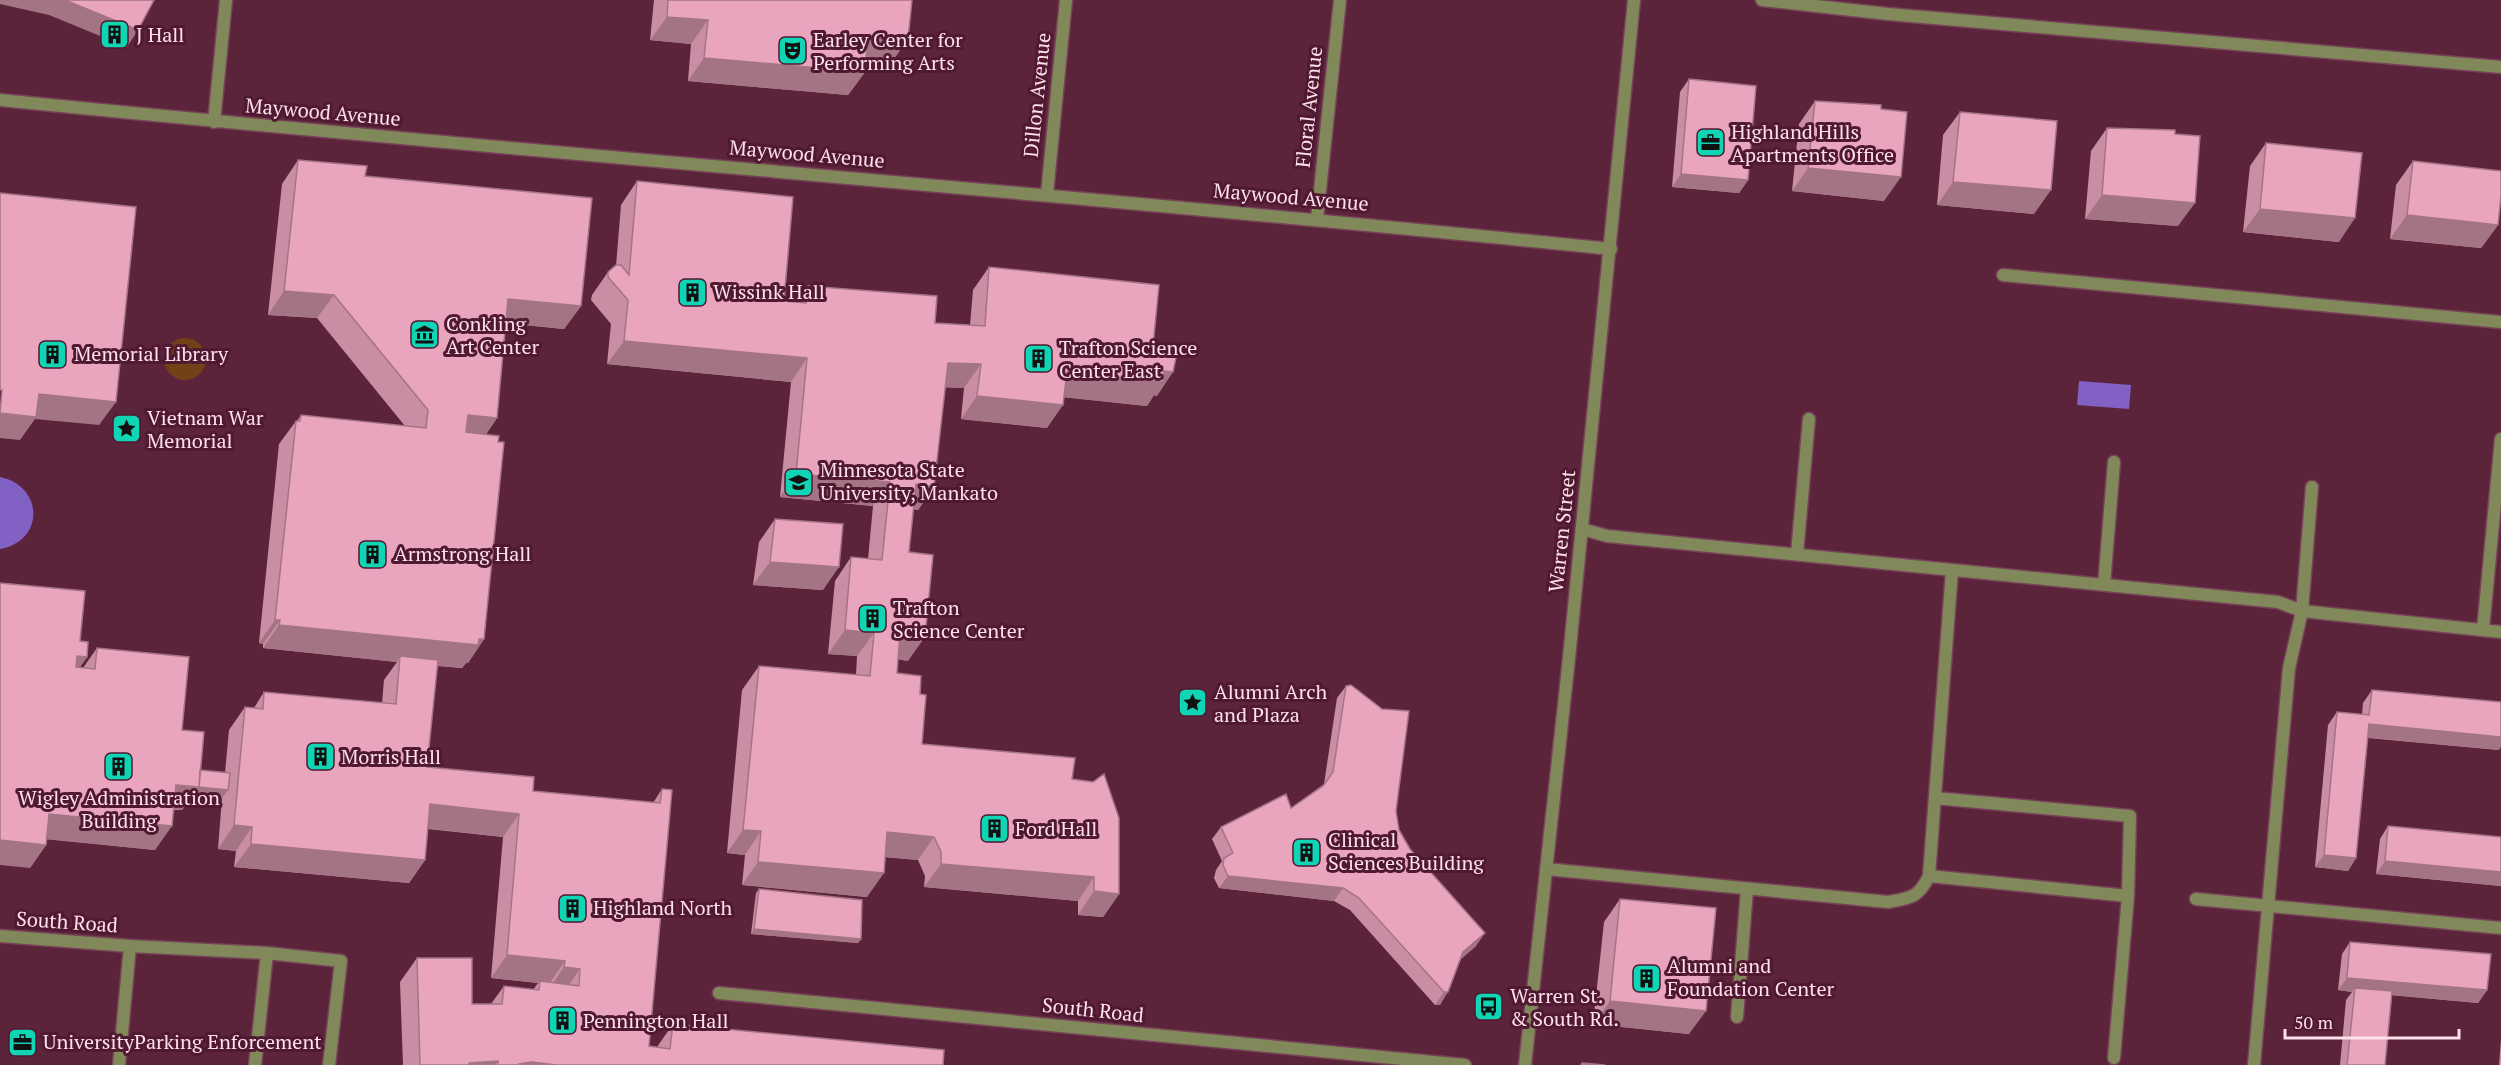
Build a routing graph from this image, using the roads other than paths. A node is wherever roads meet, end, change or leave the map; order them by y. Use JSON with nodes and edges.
{"nodes":[{"id":1,"x":226,"y":0,"type":"edge"},
{"id":2,"x":1066,"y":0,"type":"edge"},
{"id":3,"x":1340,"y":0,"type":"edge"},
{"id":4,"x":1634,"y":0,"type":"edge"},
{"id":5,"x":1762,"y":0,"type":"edge"},
{"id":6,"x":2501,"y":67,"type":"edge"},
{"id":7,"x":0,"y":100,"type":"edge"},
{"id":8,"x":214,"y":122,"type":"junction"},
{"id":9,"x":1047,"y":194,"type":"junction"},
{"id":10,"x":1317,"y":219,"type":"junction"},
{"id":11,"x":1611,"y":249,"type":"junction"},
{"id":12,"x":2003,"y":275,"type":"dead end"},
{"id":13,"x":2501,"y":322,"type":"edge"},
{"id":14,"x":1809,"y":419,"type":"dead end"},
{"id":15,"x":2501,"y":439,"type":"edge"},
{"id":16,"x":2114,"y":462,"type":"dead end"},
{"id":17,"x":2312,"y":487,"type":"dead end"},
{"id":18,"x":1582,"y":529,"type":"junction"},
{"id":19,"x":1797,"y":554,"type":"junction"},
{"id":20,"x":1952,"y":570,"type":"junction"},
{"id":21,"x":2104,"y":585,"type":"junction"},
{"id":22,"x":2302,"y":611,"type":"junction"},
{"id":23,"x":2483,"y":630,"type":"junction"},
{"id":24,"x":2501,"y":632,"type":"edge"},
{"id":25,"x":1935,"y":798,"type":"junction"},
{"id":26,"x":1546,"y":869,"type":"junction"},
{"id":27,"x":1929,"y":876,"type":"junction"},
{"id":28,"x":1747,"y":889,"type":"junction"},
{"id":29,"x":2128,"y":896,"type":"junction"},
{"id":30,"x":2196,"y":899,"type":"dead end"},
{"id":31,"x":2268,"y":905,"type":"junction"},
{"id":32,"x":2501,"y":928,"type":"edge"},
{"id":33,"x":0,"y":936,"type":"edge"},
{"id":34,"x":130,"y":946,"type":"junction"},
{"id":35,"x":267,"y":953,"type":"junction"},
{"id":36,"x":718,"y":993,"type":"dead end"},
{"id":37,"x":1737,"y":1017,"type":"dead end"},
{"id":38,"x":2114,"y":1058,"type":"dead end"},
{"id":39,"x":119,"y":1065,"type":"edge"},
{"id":40,"x":255,"y":1065,"type":"edge"},
{"id":41,"x":329,"y":1065,"type":"edge"},
{"id":42,"x":1464,"y":1065,"type":"edge"},
{"id":43,"x":1525,"y":1065,"type":"edge"},
{"id":44,"x":2254,"y":1065,"type":"edge"}],
"edges":[{"from":1,"to":8,"type":"street"},
{"from":2,"to":9,"type":"street","name":"Dillon Avenue"},
{"from":3,"to":10,"type":"street","name":"Floral Avenue"},
{"from":4,"to":11,"type":"street","name":"Warren Street"},
{"from":5,"to":6,"type":"street"},
{"from":7,"to":8,"type":"street","name":"Maywood Avenue"},
{"from":8,"to":9,"type":"street","name":"Maywood Avenue"},
{"from":9,"to":10,"type":"street","name":"Maywood Avenue"},
{"from":10,"to":11,"type":"street","name":"Maywood Avenue"},
{"from":11,"to":18,"type":"street","name":"Warren Street"},
{"from":12,"to":13,"type":"street"},
{"from":14,"to":19,"type":"street"},
{"from":15,"to":23,"type":"street"},
{"from":16,"to":21,"type":"street"},
{"from":17,"to":22,"type":"street"},
{"from":18,"to":19,"type":"street"},
{"from":18,"to":26,"type":"street","name":"Warren Street"},
{"from":19,"to":20,"type":"street"},
{"from":20,"to":21,"type":"street"},
{"from":20,"to":25,"type":"street"},
{"from":21,"to":22,"type":"street"},
{"from":22,"to":23,"type":"street"},
{"from":22,"to":31,"type":"street"},
{"from":23,"to":24,"type":"street"},
{"from":25,"to":27,"type":"street"},
{"from":25,"to":29,"type":"street"},
{"from":26,"to":28,"type":"street"},
{"from":26,"to":43,"type":"street","name":"Warren Street"},
{"from":27,"to":28,"type":"street"},
{"from":27,"to":29,"type":"street"},
{"from":28,"to":37,"type":"street"},
{"from":29,"to":38,"type":"street"},
{"from":30,"to":31,"type":"street"},
{"from":31,"to":32,"type":"street"},
{"from":31,"to":44,"type":"street"},
{"from":33,"to":34,"type":"street","name":"South Road"},
{"from":34,"to":35,"type":"street","name":"South Road"},
{"from":34,"to":39,"type":"street"},
{"from":35,"to":40,"type":"street"},
{"from":35,"to":41,"type":"street","name":"South Road"},
{"from":36,"to":42,"type":"street","name":"South Road"}]}
